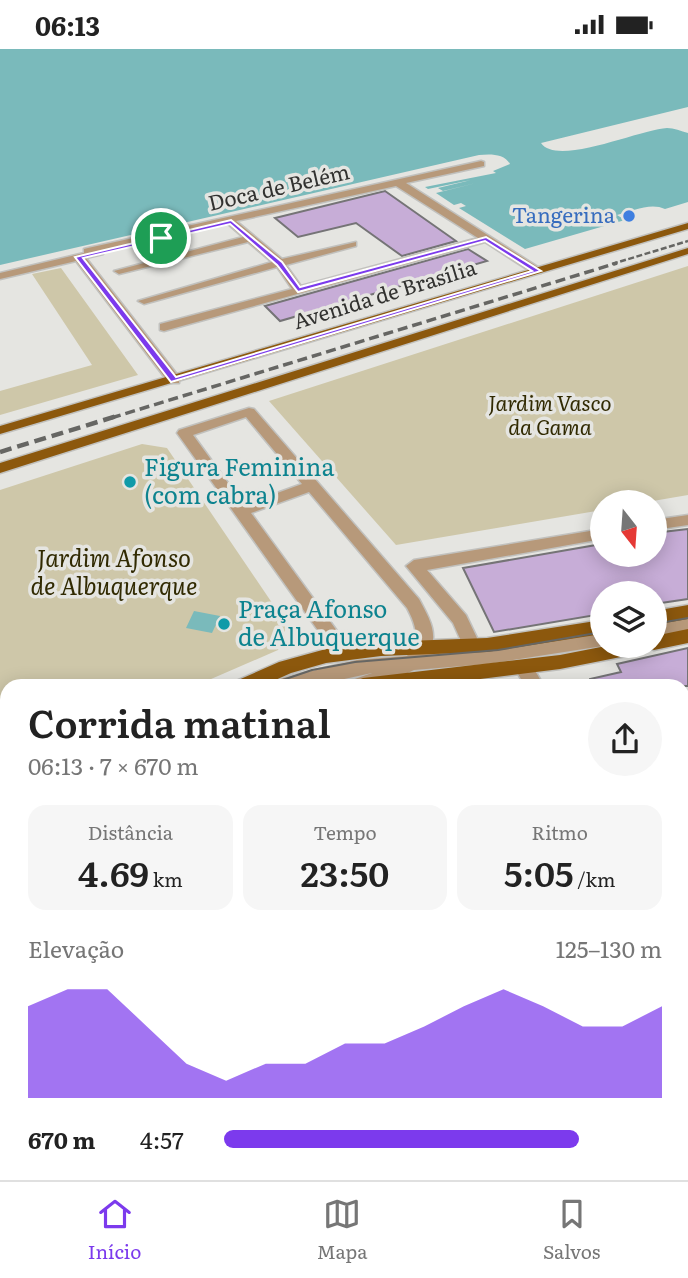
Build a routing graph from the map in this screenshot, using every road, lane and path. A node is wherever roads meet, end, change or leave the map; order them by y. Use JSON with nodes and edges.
{"nodes":[{"id":1,"x":481,"y":165,"type":"dead end"},
{"id":2,"x":397,"y":182,"type":"junction"},
{"id":3,"x":301,"y":206,"type":"dead end"},
{"id":4,"x":231,"y":222,"type":"junction"},
{"id":5,"x":688,"y":226,"type":"edge"},
{"id":6,"x":251,"y":238,"type":"junction"},
{"id":7,"x":486,"y":239,"type":"junction"},
{"id":8,"x":352,"y":244,"type":"dead end"},
{"id":9,"x":688,"y":251,"type":"edge"},
{"id":10,"x":84,"y":254,"type":"junction"},
{"id":11,"x":280,"y":263,"type":"junction"},
{"id":12,"x":119,"y":271,"type":"dead end"},
{"id":13,"x":537,"y":271,"type":"junction"},
{"id":14,"x":0,"y":276,"type":"edge"},
{"id":15,"x":298,"y":290,"type":"junction"},
{"id":16,"x":144,"y":301,"type":"dead end"},
{"id":17,"x":164,"y":327,"type":"dead end"},
{"id":18,"x":174,"y":380,"type":"junction"},
{"id":19,"x":0,"y":431,"type":"edge"},
{"id":20,"x":0,"y":468,"type":"edge"},
{"id":21,"x":312,"y":486,"type":"junction"},
{"id":22,"x":242,"y":512,"type":"junction"},
{"id":23,"x":688,"y":520,"type":"edge"},
{"id":24,"x":667,"y":523,"type":"edge"},
{"id":25,"x":590,"y":536,"type":"edge"},
{"id":26,"x":688,"y":613,"type":"edge"},
{"id":27,"x":667,"y":616,"type":"edge"},
{"id":28,"x":688,"y":624,"type":"edge"},
{"id":29,"x":667,"y":628,"type":"edge"},
{"id":30,"x":590,"y":629,"type":"edge"},
{"id":31,"x":328,"y":631,"type":"dead end"},
{"id":32,"x":688,"y":636,"type":"edge"},
{"id":33,"x":590,"y":640,"type":"edge"},
{"id":34,"x":667,"y":640,"type":"edge"},
{"id":35,"x":469,"y":654,"type":"junction"},
{"id":36,"x":419,"y":655,"type":"junction"},
{"id":37,"x":590,"y":655,"type":"edge"},
{"id":38,"x":523,"y":667,"type":"junction"},
{"id":39,"x":259,"y":679,"type":"edge"},
{"id":40,"x":310,"y":679,"type":"edge"},
{"id":41,"x":380,"y":679,"type":"edge"},
{"id":42,"x":386,"y":679,"type":"edge"},
{"id":43,"x":531,"y":679,"type":"edge"}],
"edges":[{"from":1,"to":2,"type":"street","name":"Doca de Belém"},
{"from":2,"to":7,"type":"street"},
{"from":2,"to":10,"type":"street","name":"Doca de Belém"},
{"from":3,"to":4,"type":"street","name":"Doca de Belém"},
{"from":4,"to":6,"type":"street"},
{"from":4,"to":10,"type":"street","name":"Doca de Belém"},
{"from":5,"to":13,"type":"main road","name":"Avenida de Brasília"},
{"from":6,"to":11,"type":"street"},
{"from":6,"to":12,"type":"street"},
{"from":7,"to":13,"type":"street"},
{"from":7,"to":15,"type":"street"},
{"from":8,"to":11,"type":"street"},
{"from":9,"to":20,"type":"main road"},
{"from":10,"to":14,"type":"street"},
{"from":10,"to":18,"type":"street"},
{"from":11,"to":15,"type":"street"},
{"from":11,"to":16,"type":"street"},
{"from":13,"to":18,"type":"main road","name":"Avenida de Brasília"},
{"from":15,"to":17,"type":"street"},
{"from":18,"to":19,"type":"main road","name":"Avenida de Brasília"},
{"from":21,"to":22,"type":"street"},
{"from":21,"to":22,"type":"street"},
{"from":21,"to":36,"type":"street"},
{"from":22,"to":31,"type":"street"},
{"from":23,"to":24,"type":"street"},
{"from":25,"to":35,"type":"street"},
{"from":26,"to":27,"type":"main road"},
{"from":28,"to":29,"type":"street"},
{"from":30,"to":35,"type":"main road"},
{"from":32,"to":34,"type":"main road"},
{"from":33,"to":35,"type":"street"},
{"from":35,"to":36,"type":"street"},
{"from":35,"to":38,"type":"main road"},
{"from":35,"to":42,"type":"main road"},
{"from":36,"to":39,"type":"main road"},
{"from":36,"to":40,"type":"street"},
{"from":36,"to":41,"type":"street"},
{"from":37,"to":38,"type":"main road"},
{"from":38,"to":43,"type":"street"}]}
